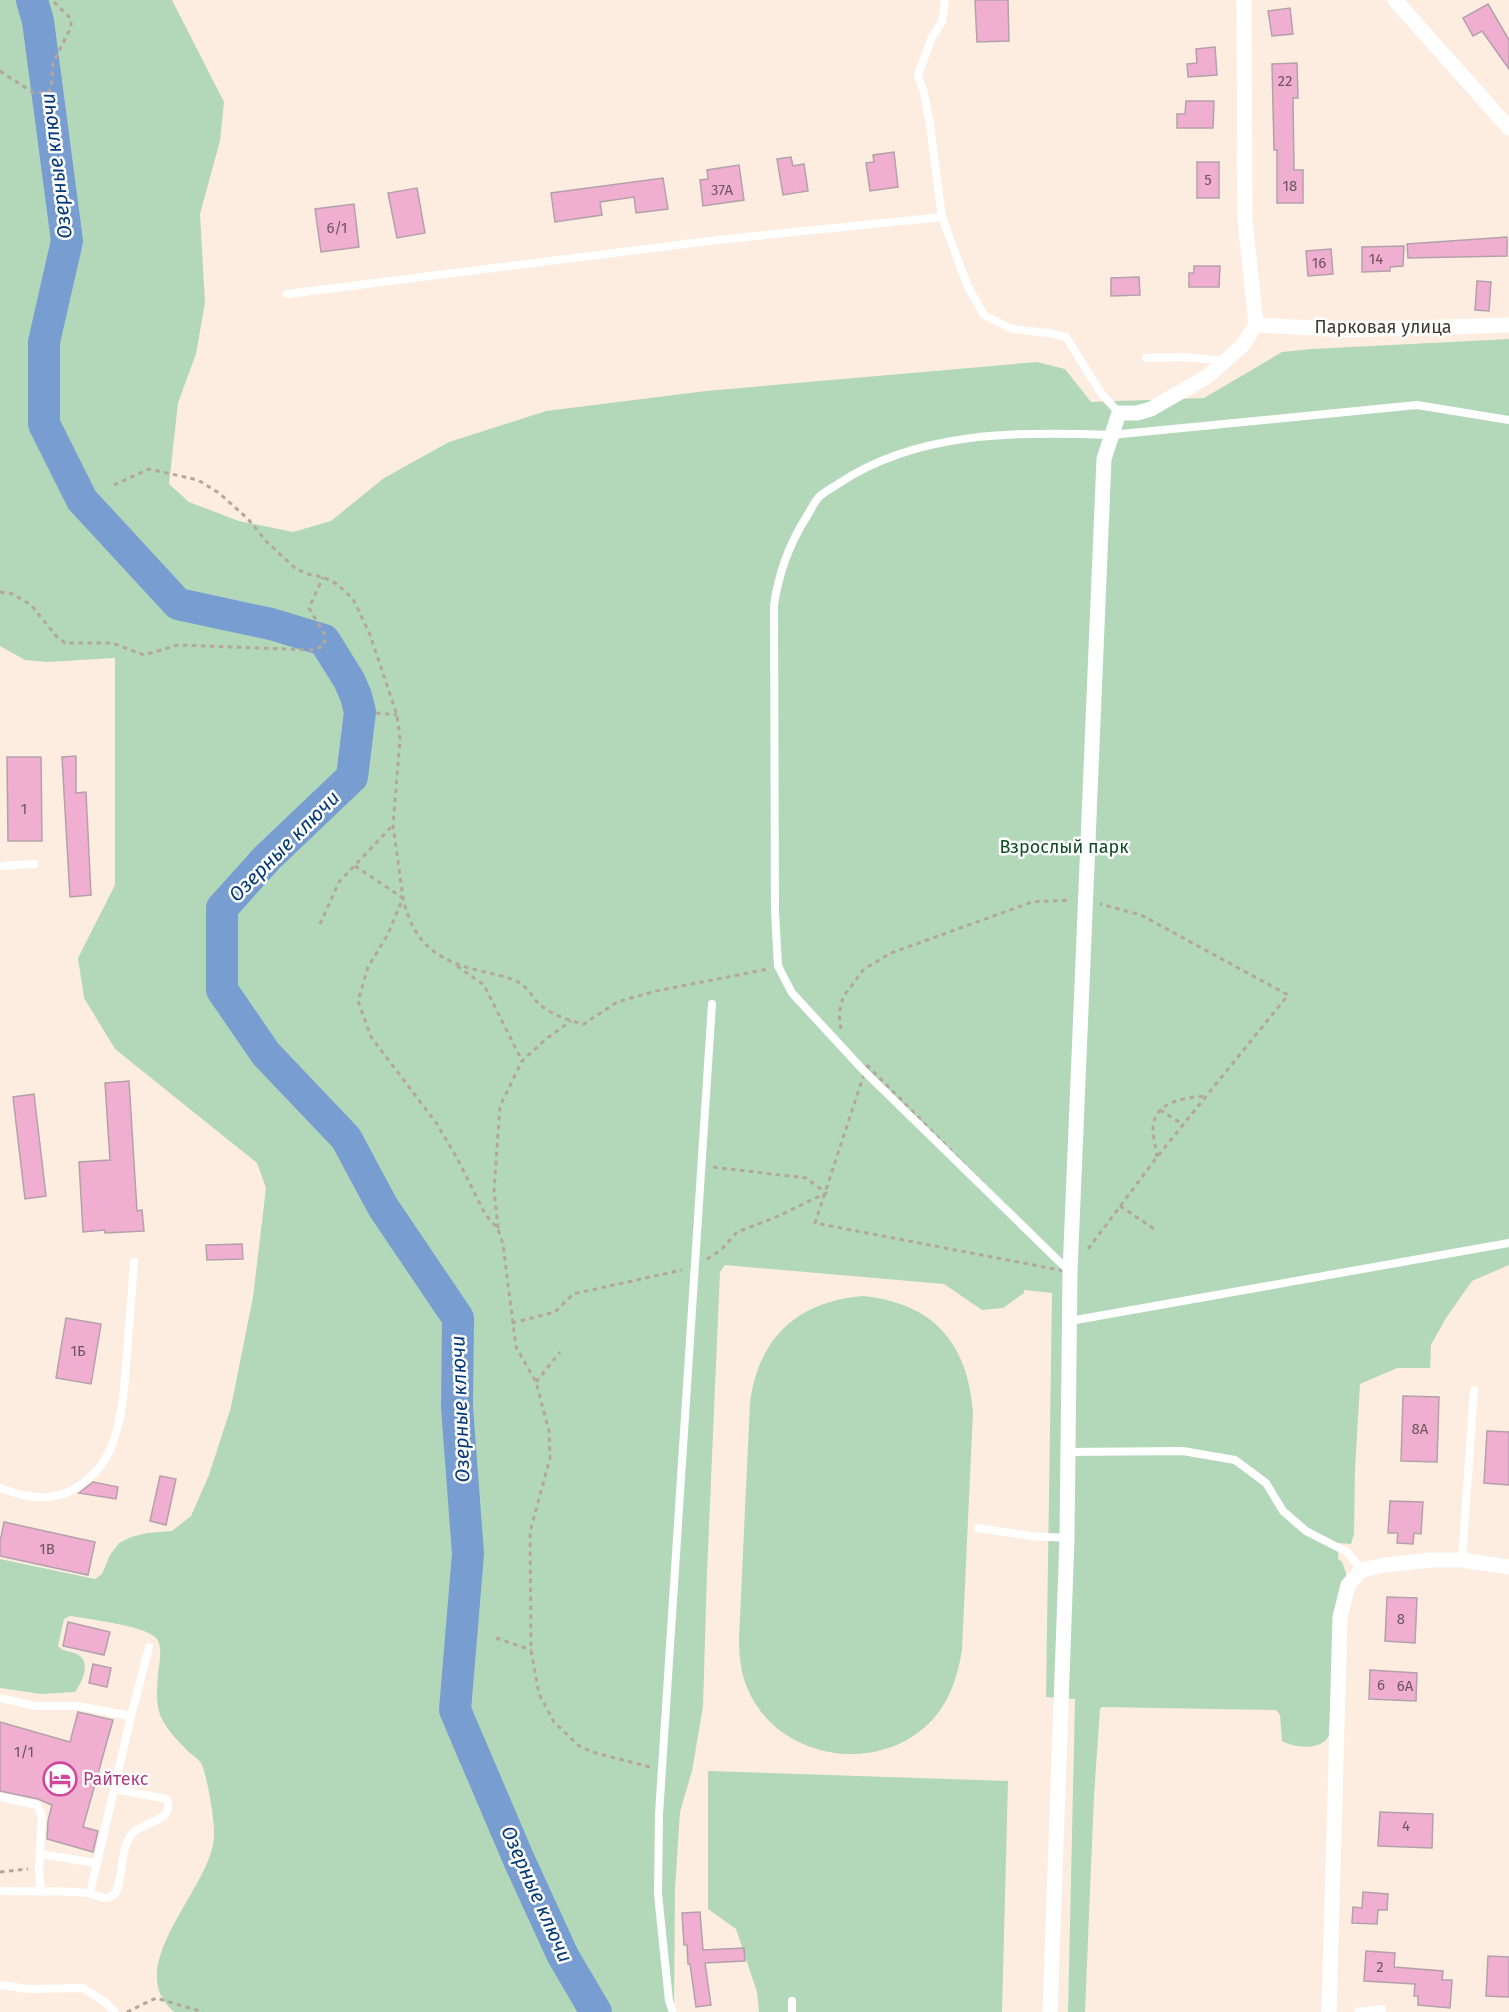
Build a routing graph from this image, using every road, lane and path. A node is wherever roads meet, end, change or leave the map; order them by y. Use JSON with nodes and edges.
{"nodes":[{"id":1,"x":52,"y":0,"type":"edge"},
{"id":2,"x":945,"y":0,"type":"edge"},
{"id":3,"x":1244,"y":0,"type":"edge"},
{"id":4,"x":1395,"y":0,"type":"edge"},
{"id":5,"x":0,"y":71,"type":"edge"},
{"id":6,"x":1509,"y":128,"type":"edge"},
{"id":7,"x":942,"y":217,"type":"junction"},
{"id":8,"x":287,"y":294,"type":"dead end"},
{"id":9,"x":1509,"y":325,"type":"edge"},
{"id":10,"x":1256,"y":326,"type":"junction"},
{"id":11,"x":1146,"y":358,"type":"dead end"},
{"id":12,"x":1227,"y":361,"type":"junction"},
{"id":13,"x":1119,"y":413,"type":"junction"},
{"id":14,"x":1509,"y":420,"type":"edge"},
{"id":15,"x":1111,"y":435,"type":"junction"},
{"id":16,"x":114,"y":484,"type":"dead end"},
{"id":17,"x":323,"y":577,"type":"junction"},
{"id":18,"x":0,"y":592,"type":"edge"},
{"id":19,"x":376,"y":713,"type":"dead end"},
{"id":20,"x":397,"y":715,"type":"junction"},
{"id":21,"x":393,"y":825,"type":"junction"},
{"id":22,"x":34,"y":864,"type":"dead end"},
{"id":23,"x":0,"y":866,"type":"edge"},
{"id":24,"x":355,"y":866,"type":"junction"},
{"id":25,"x":403,"y":898,"type":"junction"},
{"id":26,"x":1086,"y":900,"type":"junction"},
{"id":27,"x":320,"y":924,"type":"dead end"},
{"id":28,"x":455,"y":965,"type":"junction"},
{"id":29,"x":778,"y":966,"type":"junction"},
{"id":30,"x":712,"y":1004,"type":"dead end"},
{"id":31,"x":571,"y":1021,"type":"junction"},
{"id":32,"x":842,"y":1033,"type":"dead end"},
{"id":33,"x":860,"y":1057,"type":"dead end"},
{"id":34,"x":522,"y":1061,"type":"junction"},
{"id":35,"x":866,"y":1069,"type":"junction"},
{"id":36,"x":1205,"y":1096,"type":"junction"},
{"id":37,"x":1160,"y":1110,"type":"junction"},
{"id":38,"x":1184,"y":1125,"type":"junction"},
{"id":39,"x":1157,"y":1157,"type":"junction"},
{"id":40,"x":1120,"y":1206,"type":"junction"},
{"id":41,"x":498,"y":1229,"type":"junction"},
{"id":42,"x":1156,"y":1230,"type":"dead end"},
{"id":43,"x":1509,"y":1243,"type":"edge"},
{"id":44,"x":134,"y":1263,"type":"dead end"},
{"id":45,"x":1070,"y":1272,"type":"junction"},
{"id":46,"x":1070,"y":1321,"type":"junction"},
{"id":47,"x":560,"y":1352,"type":"dead end"},
{"id":48,"x":536,"y":1382,"type":"junction"},
{"id":49,"x":1474,"y":1390,"type":"dead end"},
{"id":50,"x":1068,"y":1452,"type":"junction"},
{"id":51,"x":0,"y":1488,"type":"edge"},
{"id":52,"x":978,"y":1528,"type":"dead end"},
{"id":53,"x":1067,"y":1538,"type":"junction"},
{"id":54,"x":1462,"y":1560,"type":"junction"},
{"id":55,"x":1509,"y":1567,"type":"edge"},
{"id":56,"x":1362,"y":1570,"type":"junction"},
{"id":57,"x":496,"y":1638,"type":"dead end"},
{"id":58,"x":149,"y":1647,"type":"dead end"},
{"id":59,"x":531,"y":1650,"type":"junction"},
{"id":60,"x":0,"y":1698,"type":"edge"},
{"id":61,"x":132,"y":1716,"type":"junction"},
{"id":62,"x":663,"y":1771,"type":"junction"},
{"id":63,"x":114,"y":1789,"type":"junction"},
{"id":64,"x":0,"y":1797,"type":"edge"},
{"id":65,"x":40,"y":1854,"type":"junction"},
{"id":66,"x":97,"y":1863,"type":"junction"},
{"id":67,"x":39,"y":1869,"type":"junction"},
{"id":68,"x":0,"y":1872,"type":"edge"},
{"id":69,"x":0,"y":1891,"type":"edge"},
{"id":70,"x":41,"y":1892,"type":"junction"},
{"id":71,"x":90,"y":1893,"type":"junction"},
{"id":72,"x":0,"y":1985,"type":"edge"},
{"id":73,"x":792,"y":2001,"type":"dead end"},
{"id":74,"x":1382,"y":2009,"type":"dead end"},
{"id":75,"x":115,"y":2012,"type":"edge"},
{"id":76,"x":127,"y":2012,"type":"edge"},
{"id":77,"x":203,"y":2012,"type":"edge"},
{"id":78,"x":673,"y":2012,"type":"edge"},
{"id":79,"x":792,"y":2012,"type":"edge"},
{"id":80,"x":1050,"y":2012,"type":"edge"},
{"id":81,"x":1329,"y":2012,"type":"edge"},
{"id":82,"x":1358,"y":2012,"type":"edge"}],
"edges":[{"from":1,"to":5,"type":"path"},
{"from":2,"to":7,"type":"lane"},
{"from":3,"to":10,"type":"street"},
{"from":4,"to":6,"type":"street"},
{"from":7,"to":8,"type":"lane"},
{"from":7,"to":13,"type":"lane"},
{"from":9,"to":10,"type":"street","name":"Парковая улица"},
{"from":10,"to":12,"type":"street"},
{"from":11,"to":12,"type":"lane"},
{"from":12,"to":13,"type":"street"},
{"from":13,"to":15,"type":"street"},
{"from":14,"to":15,"type":"lane"},
{"from":15,"to":26,"type":"street"},
{"from":15,"to":29,"type":"lane"},
{"from":16,"to":17,"type":"path"},
{"from":17,"to":18,"type":"path"},
{"from":17,"to":20,"type":"path"},
{"from":19,"to":20,"type":"path"},
{"from":20,"to":21,"type":"path"},
{"from":21,"to":24,"type":"path"},
{"from":21,"to":25,"type":"path"},
{"from":22,"to":23,"type":"lane"},
{"from":24,"to":25,"type":"path"},
{"from":24,"to":27,"type":"path"},
{"from":25,"to":28,"type":"path"},
{"from":25,"to":41,"type":"path"},
{"from":26,"to":32,"type":"path"},
{"from":26,"to":36,"type":"path"},
{"from":26,"to":45,"type":"street"},
{"from":28,"to":31,"type":"path"},
{"from":28,"to":34,"type":"path"},
{"from":29,"to":31,"type":"path"},
{"from":29,"to":35,"type":"lane"},
{"from":30,"to":62,"type":"lane"},
{"from":31,"to":34,"type":"path"},
{"from":33,"to":35,"type":"path"},
{"from":34,"to":41,"type":"path"},
{"from":35,"to":45,"type":"lane"},
{"from":35,"to":45,"type":"path"},
{"from":36,"to":37,"type":"path"},
{"from":36,"to":38,"type":"path"},
{"from":37,"to":38,"type":"path"},
{"from":37,"to":39,"type":"path"},
{"from":38,"to":39,"type":"path"},
{"from":39,"to":40,"type":"path"},
{"from":40,"to":42,"type":"path"},
{"from":40,"to":45,"type":"path"},
{"from":41,"to":48,"type":"path"},
{"from":43,"to":46,"type":"lane"},
{"from":44,"to":51,"type":"lane"},
{"from":45,"to":46,"type":"street"},
{"from":46,"to":50,"type":"street"},
{"from":47,"to":48,"type":"path"},
{"from":48,"to":59,"type":"path"},
{"from":49,"to":54,"type":"lane"},
{"from":50,"to":53,"type":"street"},
{"from":50,"to":56,"type":"lane"},
{"from":52,"to":53,"type":"lane"},
{"from":53,"to":80,"type":"street"},
{"from":54,"to":55,"type":"street"},
{"from":54,"to":56,"type":"street"},
{"from":56,"to":81,"type":"street"},
{"from":57,"to":59,"type":"path"},
{"from":58,"to":61,"type":"lane"},
{"from":59,"to":62,"type":"path"},
{"from":60,"to":61,"type":"lane"},
{"from":61,"to":63,"type":"lane"},
{"from":62,"to":78,"type":"lane"},
{"from":63,"to":66,"type":"lane"},
{"from":63,"to":71,"type":"lane"},
{"from":64,"to":65,"type":"lane"},
{"from":65,"to":66,"type":"lane"},
{"from":65,"to":67,"type":"lane"},
{"from":66,"to":71,"type":"lane"},
{"from":67,"to":68,"type":"path"},
{"from":67,"to":70,"type":"lane"},
{"from":69,"to":70,"type":"lane"},
{"from":70,"to":71,"type":"lane"},
{"from":72,"to":75,"type":"lane"},
{"from":73,"to":79,"type":"lane"},
{"from":74,"to":82,"type":"lane"},
{"from":76,"to":77,"type":"path"}]}
